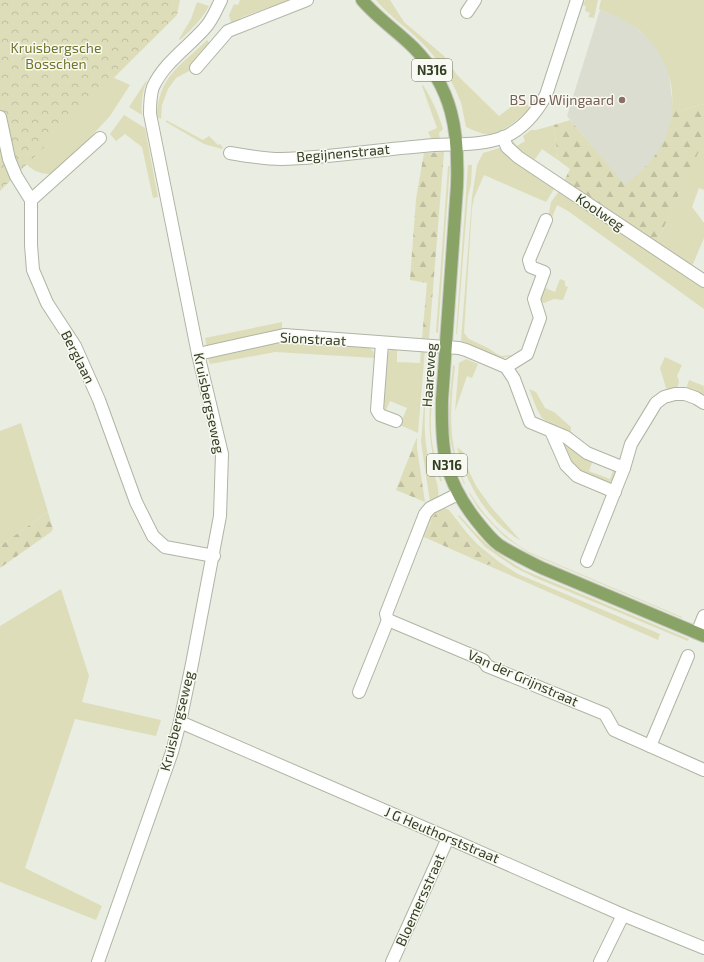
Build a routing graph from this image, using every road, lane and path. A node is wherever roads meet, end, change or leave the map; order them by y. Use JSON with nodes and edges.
{"nodes":[{"id":1,"x":221,"y":0,"type":"edge"},
{"id":2,"x":307,"y":0,"type":"edge"},
{"id":3,"x":362,"y":0,"type":"edge"},
{"id":4,"x":475,"y":0,"type":"edge"},
{"id":5,"x":577,"y":0,"type":"edge"},
{"id":6,"x":467,"y":12,"type":"dead end"},
{"id":7,"x":204,"y":29,"type":"junction"},
{"id":8,"x":220,"y":41,"type":"junction"},
{"id":9,"x":196,"y":68,"type":"dead end"},
{"id":10,"x":0,"y":117,"type":"edge"},
{"id":11,"x":503,"y":137,"type":"junction"},
{"id":12,"x":100,"y":138,"type":"dead end"},
{"id":13,"x":457,"y":144,"type":"junction"},
{"id":14,"x":230,"y":153,"type":"dead end"},
{"id":15,"x":31,"y":200,"type":"junction"},
{"id":16,"x":546,"y":220,"type":"dead end"},
{"id":17,"x":704,"y":281,"type":"edge"},
{"id":18,"x":382,"y":343,"type":"junction"},
{"id":19,"x":446,"y":347,"type":"junction"},
{"id":20,"x":198,"y":354,"type":"junction"},
{"id":21,"x":506,"y":367,"type":"junction"},
{"id":22,"x":704,"y":403,"type":"edge"},
{"id":23,"x":396,"y":421,"type":"dead end"},
{"id":24,"x":551,"y":431,"type":"junction"},
{"id":25,"x":624,"y":468,"type":"junction"},
{"id":26,"x":615,"y":492,"type":"junction"},
{"id":27,"x":458,"y":494,"type":"junction"},
{"id":28,"x":214,"y":556,"type":"junction"},
{"id":29,"x":588,"y":560,"type":"dead end"},
{"id":30,"x":704,"y":616,"type":"edge"},
{"id":31,"x":388,"y":620,"type":"junction"},
{"id":32,"x":700,"y":635,"type":"edge"},
{"id":33,"x":688,"y":656,"type":"dead end"},
{"id":34,"x":359,"y":692,"type":"dead end"},
{"id":35,"x":180,"y":722,"type":"junction"},
{"id":36,"x":650,"y":746,"type":"junction"},
{"id":37,"x":704,"y":770,"type":"edge"},
{"id":38,"x":448,"y":838,"type":"junction"},
{"id":39,"x":623,"y":915,"type":"junction"},
{"id":40,"x":704,"y":948,"type":"edge"},
{"id":41,"x":98,"y":962,"type":"edge"},
{"id":42,"x":392,"y":962,"type":"edge"},
{"id":43,"x":600,"y":962,"type":"edge"}],
"edges":[{"from":1,"to":7,"type":"street","name":"Kruisbergseweg"},
{"from":2,"to":8,"type":"street"},
{"from":3,"to":13,"type":"main road","name":"Haareweg","number":"N316"},
{"from":4,"to":6,"type":"street"},
{"from":5,"to":11,"type":"street","name":"Begijnenstraat"},
{"from":7,"to":8,"type":"street"},
{"from":7,"to":20,"type":"street","name":"Kruisbergseweg"},
{"from":8,"to":9,"type":"street"},
{"from":10,"to":15,"type":"street"},
{"from":11,"to":13,"type":"street","name":"Begijnenstraat"},
{"from":11,"to":17,"type":"street","name":"Koolweg"},
{"from":12,"to":15,"type":"street"},
{"from":13,"to":14,"type":"street","name":"Begijnenstraat"},
{"from":13,"to":19,"type":"main road","name":"Haareweg","number":"N316"},
{"from":15,"to":28,"type":"street","name":"Berglaan"},
{"from":16,"to":21,"type":"street"},
{"from":18,"to":19,"type":"street","name":"Sionstraat"},
{"from":18,"to":20,"type":"street","name":"Sionstraat"},
{"from":18,"to":23,"type":"street"},
{"from":19,"to":21,"type":"street","name":"Sionstraat"},
{"from":19,"to":27,"type":"main road","name":"Haareweg","number":"N316"},
{"from":20,"to":28,"type":"street","name":"Kruisbergseweg"},
{"from":21,"to":24,"type":"street"},
{"from":22,"to":25,"type":"street"},
{"from":24,"to":25,"type":"street"},
{"from":24,"to":26,"type":"street"},
{"from":25,"to":26,"type":"street"},
{"from":26,"to":29,"type":"street"},
{"from":27,"to":31,"type":"street"},
{"from":27,"to":32,"type":"main road","name":"Haareweg","number":"N316"},
{"from":28,"to":35,"type":"street","name":"Kruisbergseweg"},
{"from":30,"to":32,"type":"street"},
{"from":31,"to":34,"type":"street"},
{"from":31,"to":36,"type":"street","name":"Van der Grijnstraat"},
{"from":33,"to":36,"type":"street"},
{"from":35,"to":38,"type":"street","name":"J G Heuthorststraat"},
{"from":35,"to":41,"type":"street","name":"Kruisbergseweg"},
{"from":36,"to":37,"type":"street","name":"Van der Grijnstraat"},
{"from":38,"to":39,"type":"street","name":"J G Heuthorststraat"},
{"from":38,"to":42,"type":"street","name":"Bloemersstraat"},
{"from":39,"to":40,"type":"street","name":"J G Heuthorststraat"},
{"from":39,"to":43,"type":"street"}]}
